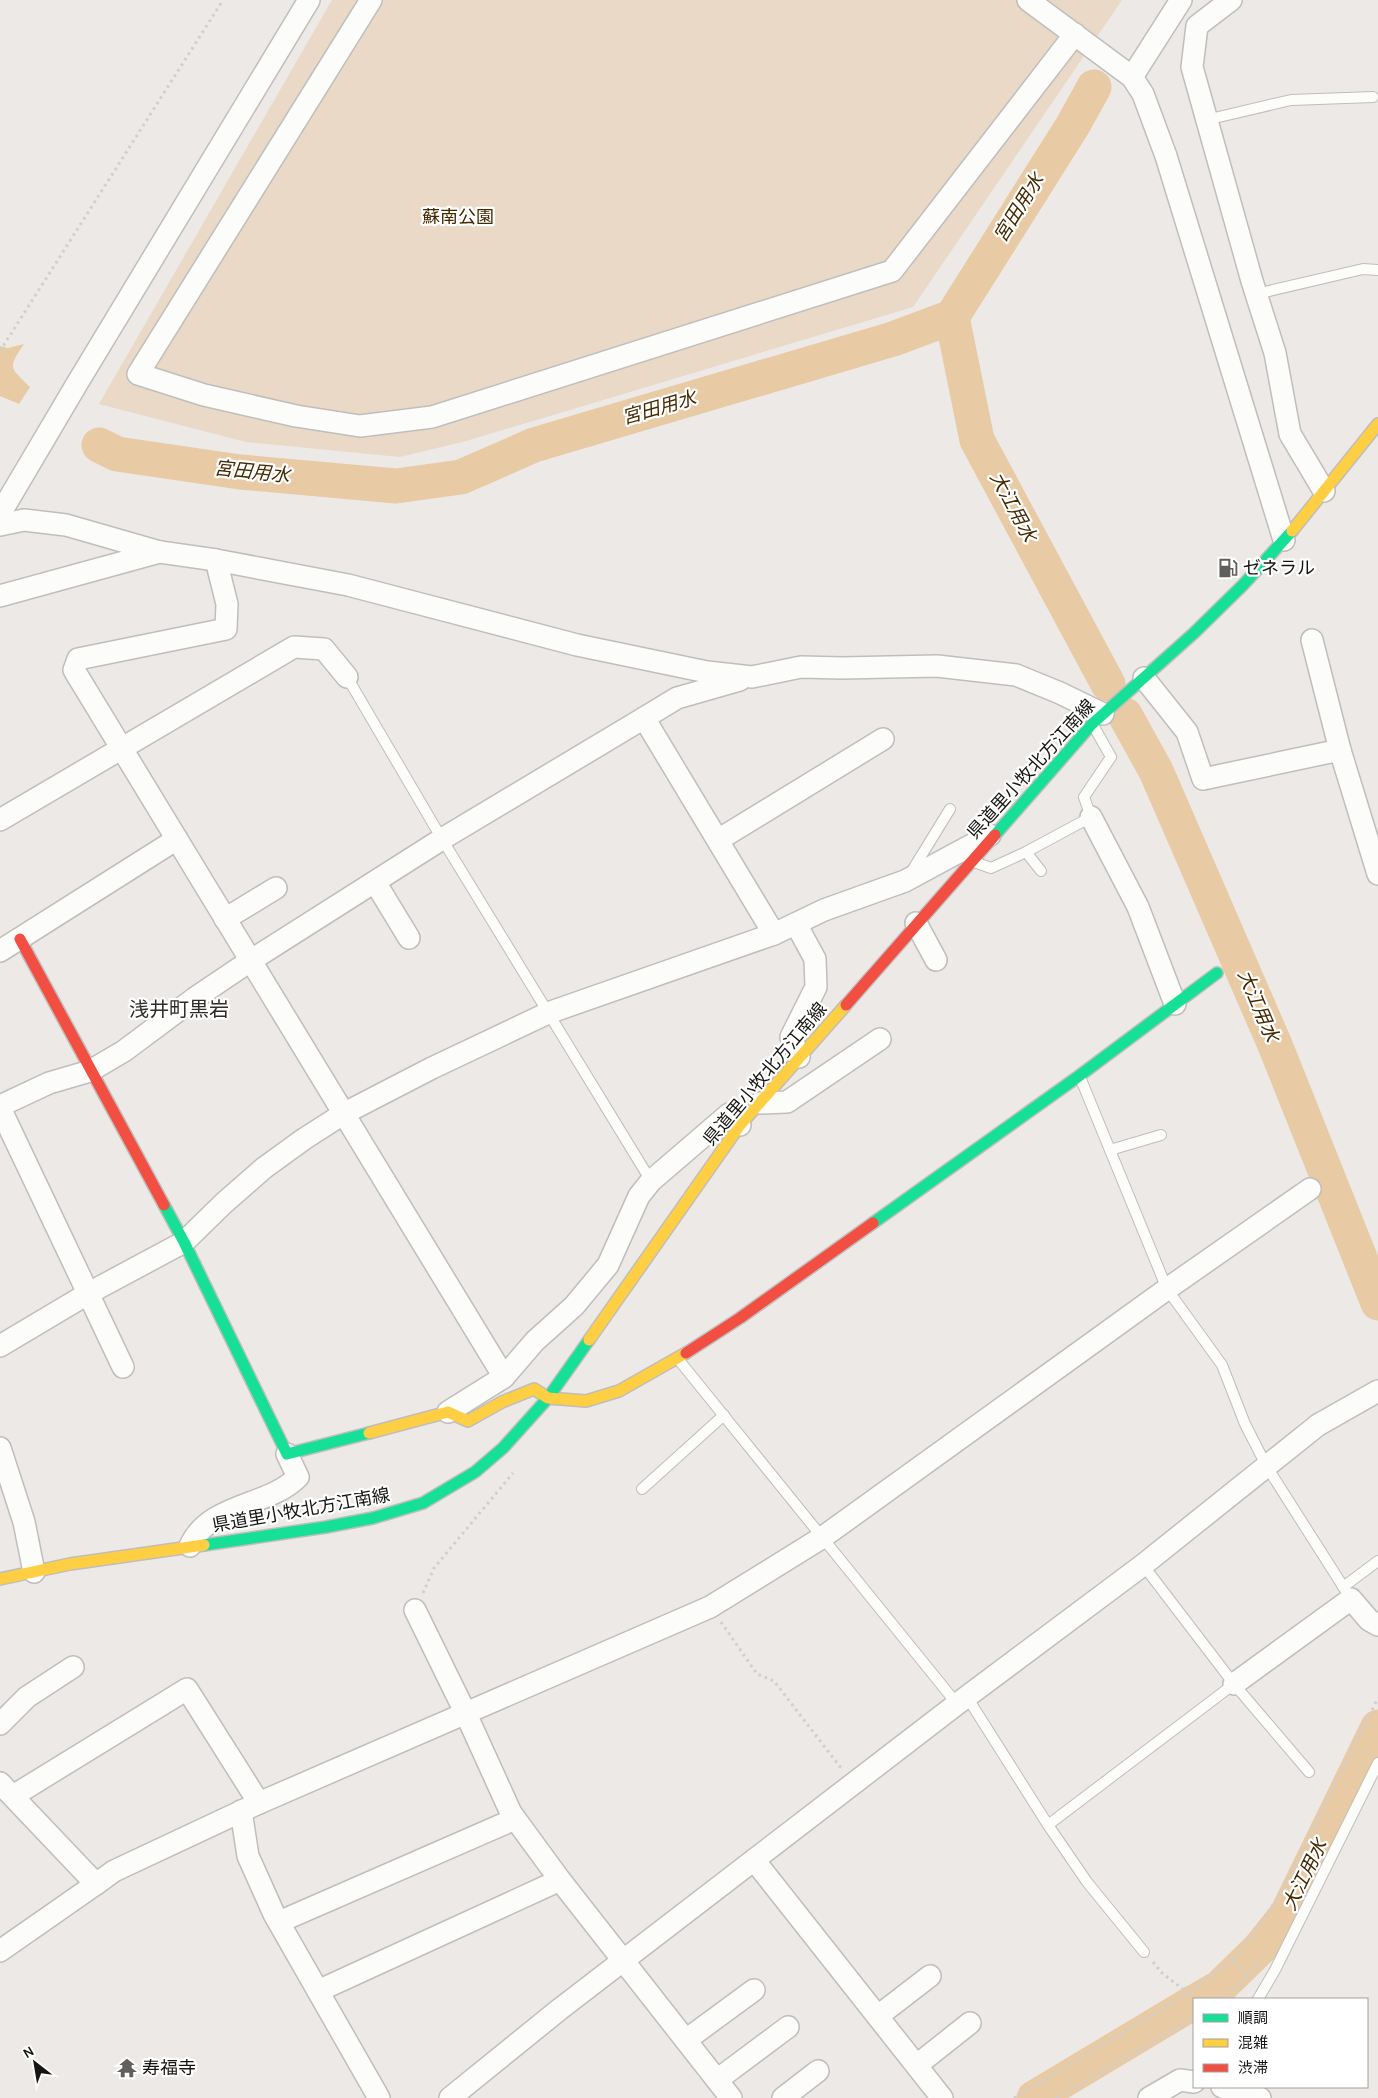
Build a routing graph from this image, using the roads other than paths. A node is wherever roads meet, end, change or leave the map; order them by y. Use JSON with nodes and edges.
{"nodes":[{"id":1,"x":309,"y":0,"type":"edge"},
{"id":2,"x":371,"y":0,"type":"edge"},
{"id":3,"x":1028,"y":0,"type":"edge"},
{"id":4,"x":1181,"y":0,"type":"edge"},
{"id":5,"x":1232,"y":0,"type":"edge"},
{"id":6,"x":1075,"y":34,"type":"junction"},
{"id":7,"x":1132,"y":77,"type":"junction"},
{"id":8,"x":1373,"y":96,"type":"dead end"},
{"id":9,"x":1206,"y":120,"type":"junction"},
{"id":10,"x":1378,"y":270,"type":"edge"},
{"id":11,"x":1256,"y":294,"type":"junction"},
{"id":12,"x":1378,"y":424,"type":"edge"},
{"id":13,"x":1324,"y":491,"type":"junction"},
{"id":14,"x":0,"y":514,"type":"edge"},
{"id":15,"x":0,"y":525,"type":"edge"},
{"id":16,"x":1284,"y":540,"type":"junction"},
{"id":17,"x":160,"y":552,"type":"junction"},
{"id":18,"x":216,"y":560,"type":"junction"},
{"id":19,"x":0,"y":596,"type":"edge"},
{"id":20,"x":1312,"y":640,"type":"dead end"},
{"id":21,"x":347,"y":677,"type":"joint"},
{"id":22,"x":752,"y":677,"type":"junction"},
{"id":23,"x":1144,"y":678,"type":"junction"},
{"id":24,"x":644,"y":718,"type":"junction"},
{"id":25,"x":1097,"y":719,"type":"junction"},
{"id":26,"x":883,"y":738,"type":"dead end"},
{"id":27,"x":122,"y":748,"type":"junction"},
{"id":28,"x":1340,"y":750,"type":"junction"},
{"id":29,"x":950,"y":808,"type":"dead end"},
{"id":30,"x":1091,"y":817,"type":"junction"},
{"id":31,"x":0,"y":820,"type":"edge"},
{"id":32,"x":998,"y":831,"type":"junction"},
{"id":33,"x":177,"y":839,"type":"junction"},
{"id":34,"x":442,"y":839,"type":"junction"},
{"id":35,"x":718,"y":840,"type":"junction"},
{"id":36,"x":1026,"y":852,"type":"junction"},
{"id":37,"x":972,"y":861,"type":"junction"},
{"id":38,"x":1041,"y":870,"type":"dead end"},
{"id":39,"x":1378,"y":874,"type":"edge"},
{"id":40,"x":905,"y":881,"type":"junction"},
{"id":41,"x":375,"y":882,"type":"junction"},
{"id":42,"x":276,"y":888,"type":"dead end"},
{"id":43,"x":225,"y":920,"type":"junction"},
{"id":44,"x":916,"y":923,"type":"junction"},
{"id":45,"x":796,"y":924,"type":"junction"},
{"id":46,"x":774,"y":934,"type":"junction"},
{"id":47,"x":409,"y":938,"type":"dead end"},
{"id":48,"x":20,"y":939,"type":"junction"},
{"id":49,"x":0,"y":950,"type":"edge"},
{"id":50,"x":936,"y":960,"type":"dead end"},
{"id":51,"x":250,"y":961,"type":"junction"},
{"id":52,"x":1217,"y":974,"type":"dead end"},
{"id":53,"x":1175,"y":1004,"type":"junction"},
{"id":54,"x":548,"y":1013,"type":"junction"},
{"id":55,"x":880,"y":1039,"type":"dead end"},
{"id":56,"x":799,"y":1057,"type":"junction"},
{"id":57,"x":90,"y":1071,"type":"junction"},
{"id":58,"x":1079,"y":1076,"type":"junction"},
{"id":59,"x":760,"y":1103,"type":"junction"},
{"id":60,"x":0,"y":1107,"type":"edge"},
{"id":61,"x":343,"y":1114,"type":"junction"},
{"id":62,"x":740,"y":1125,"type":"junction"},
{"id":63,"x":1161,"y":1134,"type":"dead end"},
{"id":64,"x":1110,"y":1150,"type":"junction"},
{"id":65,"x":651,"y":1181,"type":"junction"},
{"id":66,"x":1310,"y":1189,"type":"dead end"},
{"id":67,"x":184,"y":1242,"type":"junction"},
{"id":68,"x":1168,"y":1289,"type":"junction"},
{"id":69,"x":89,"y":1293,"type":"junction"},
{"id":70,"x":2,"y":1340,"type":"edge"},
{"id":71,"x":678,"y":1358,"type":"junction"},
{"id":72,"x":123,"y":1367,"type":"dead end"},
{"id":73,"x":504,"y":1377,"type":"junction"},
{"id":74,"x":1378,"y":1391,"type":"edge"},
{"id":75,"x":548,"y":1398,"type":"junction"},
{"id":76,"x":448,"y":1412,"type":"junction"},
{"id":77,"x":724,"y":1415,"type":"junction"},
{"id":78,"x":0,"y":1448,"type":"edge"},
{"id":79,"x":287,"y":1454,"type":"junction"},
{"id":80,"x":1267,"y":1467,"type":"junction"},
{"id":81,"x":642,"y":1489,"type":"dead end"},
{"id":82,"x":823,"y":1537,"type":"junction"},
{"id":83,"x":190,"y":1546,"type":"junction"},
{"id":84,"x":1378,"y":1561,"type":"edge"},
{"id":85,"x":1143,"y":1566,"type":"junction"},
{"id":86,"x":34,"y":1572,"type":"junction"},
{"id":87,"x":2,"y":1581,"type":"edge"},
{"id":88,"x":1347,"y":1593,"type":"junction"},
{"id":89,"x":415,"y":1610,"type":"road end"},
{"id":90,"x":1378,"y":1625,"type":"edge"},
{"id":91,"x":73,"y":1667,"type":"dead end"},
{"id":92,"x":1234,"y":1684,"type":"junction"},
{"id":93,"x":962,"y":1700,"type":"junction"},
{"id":94,"x":466,"y":1714,"type":"junction"},
{"id":95,"x":0,"y":1724,"type":"edge"},
{"id":96,"x":1378,"y":1763,"type":"edge"},
{"id":97,"x":1309,"y":1772,"type":"dead end"},
{"id":98,"x":7,"y":1789,"type":"edge"},
{"id":99,"x":250,"y":1807,"type":"junction"},
{"id":100,"x":515,"y":1819,"type":"junction"},
{"id":101,"x":1048,"y":1825,"type":"junction"},
{"id":102,"x":754,"y":1860,"type":"junction"},
{"id":103,"x":560,"y":1880,"type":"junction"},
{"id":104,"x":96,"y":1884,"type":"junction"},
{"id":105,"x":279,"y":1922,"type":"junction"},
{"id":106,"x":2,"y":1945,"type":"edge"},
{"id":107,"x":1144,"y":1952,"type":"road end"},
{"id":108,"x":624,"y":1962,"type":"junction"},
{"id":109,"x":930,"y":1976,"type":"dead end"},
{"id":110,"x":754,"y":1990,"type":"dead end"},
{"id":111,"x":318,"y":1991,"type":"junction"},
{"id":112,"x":1259,"y":1998,"type":"edge"},
{"id":113,"x":878,"y":2016,"type":"junction"},
{"id":114,"x":970,"y":2023,"type":"dead end"},
{"id":115,"x":788,"y":2026,"type":"dead end"},
{"id":116,"x":686,"y":2040,"type":"junction"},
{"id":117,"x":916,"y":2066,"type":"junction"},
{"id":118,"x":818,"y":2071,"type":"dead end"},
{"id":119,"x":717,"y":2080,"type":"junction"},
{"id":120,"x":1193,"y":2082,"type":"edge"},
{"id":121,"x":1225,"y":2088,"type":"edge"},
{"id":122,"x":379,"y":2098,"type":"edge"},
{"id":123,"x":450,"y":2098,"type":"edge"},
{"id":124,"x":731,"y":2098,"type":"edge"},
{"id":125,"x":783,"y":2098,"type":"edge"},
{"id":126,"x":942,"y":2098,"type":"edge"},
{"id":127,"x":1149,"y":2098,"type":"edge"},
{"id":128,"x":1260,"y":2098,"type":"edge"}],
"edges":[{"from":1,"to":14,"type":"street"},
{"from":2,"to":6,"type":"street"},
{"from":3,"to":6,"type":"street"},
{"from":4,"to":7,"type":"street"},
{"from":5,"to":9,"type":"street"},
{"from":6,"to":7,"type":"street"},
{"from":7,"to":16,"type":"street"},
{"from":8,"to":9,"type":"lane"},
{"from":9,"to":11,"type":"street"},
{"from":10,"to":11,"type":"lane"},
{"from":11,"to":13,"type":"street"},
{"from":12,"to":13,"type":"main road","name":"県道里小牧北方江南線"},
{"from":13,"to":16,"type":"main road","name":"県道里小牧北方江南線"},
{"from":15,"to":17,"type":"street"},
{"from":16,"to":23,"type":"main road","name":"県道里小牧北方江南線"},
{"from":17,"to":18,"type":"street"},
{"from":17,"to":19,"type":"street"},
{"from":18,"to":22,"type":"street"},
{"from":18,"to":27,"type":"street"},
{"from":20,"to":28,"type":"street"},
{"from":21,"to":27,"type":"street"},
{"from":21,"to":34,"type":"lane"},
{"from":22,"to":24,"type":"street"},
{"from":22,"to":25,"type":"street"},
{"from":23,"to":25,"type":"main road","name":"県道里小牧北方江南線"},
{"from":23,"to":28,"type":"street"},
{"from":24,"to":34,"type":"street"},
{"from":24,"to":35,"type":"street"},
{"from":25,"to":30,"type":"lane"},
{"from":25,"to":32,"type":"main road","name":"県道里小牧北方江南線"},
{"from":26,"to":35,"type":"street"},
{"from":27,"to":31,"type":"street"},
{"from":27,"to":33,"type":"street"},
{"from":28,"to":39,"type":"street"},
{"from":29,"to":40,"type":"lane"},
{"from":30,"to":36,"type":"lane"},
{"from":30,"to":53,"type":"street"},
{"from":32,"to":37,"type":"main road","name":"県道里小牧北方江南線"},
{"from":32,"to":40,"type":"street"},
{"from":33,"to":43,"type":"street"},
{"from":33,"to":48,"type":"street"},
{"from":34,"to":41,"type":"street"},
{"from":34,"to":54,"type":"lane"},
{"from":35,"to":46,"type":"street"},
{"from":36,"to":37,"type":"lane"},
{"from":36,"to":38,"type":"lane"},
{"from":37,"to":44,"type":"main road","name":"県道里小牧北方江南線"},
{"from":40,"to":45,"type":"street"},
{"from":41,"to":47,"type":"street"},
{"from":41,"to":51,"type":"street"},
{"from":42,"to":43,"type":"street"},
{"from":43,"to":51,"type":"street"},
{"from":44,"to":50,"type":"street"},
{"from":44,"to":56,"type":"main road","name":"県道里小牧北方江南線"},
{"from":45,"to":46,"type":"street"},
{"from":45,"to":56,"type":"street"},
{"from":46,"to":54,"type":"street"},
{"from":48,"to":49,"type":"street"},
{"from":48,"to":57,"type":"main road"},
{"from":51,"to":57,"type":"street"},
{"from":51,"to":61,"type":"street"},
{"from":52,"to":53,"type":"main road"},
{"from":53,"to":58,"type":"main road"},
{"from":54,"to":61,"type":"street"},
{"from":54,"to":65,"type":"lane"},
{"from":55,"to":59,"type":"street"},
{"from":56,"to":59,"type":"main road","name":"県道里小牧北方江南線"},
{"from":57,"to":60,"type":"street"},
{"from":57,"to":67,"type":"main road"},
{"from":58,"to":64,"type":"lane"},
{"from":58,"to":71,"type":"main road"},
{"from":59,"to":62,"type":"main road","name":"県道里小牧北方江南線"},
{"from":60,"to":69,"type":"street"},
{"from":61,"to":67,"type":"street"},
{"from":61,"to":73,"type":"street"},
{"from":62,"to":65,"type":"street"},
{"from":62,"to":75,"type":"main road","name":"県道里小牧北方江南線"},
{"from":63,"to":64,"type":"lane"},
{"from":64,"to":68,"type":"lane"},
{"from":65,"to":73,"type":"street"},
{"from":66,"to":68,"type":"street"},
{"from":67,"to":69,"type":"street"},
{"from":67,"to":79,"type":"main road"},
{"from":68,"to":80,"type":"lane"},
{"from":68,"to":82,"type":"street"},
{"from":69,"to":70,"type":"street"},
{"from":69,"to":72,"type":"street"},
{"from":71,"to":75,"type":"main road"},
{"from":71,"to":77,"type":"lane"},
{"from":73,"to":76,"type":"street"},
{"from":74,"to":80,"type":"street"},
{"from":75,"to":76,"type":"main road"},
{"from":75,"to":83,"type":"main road","name":"県道里小牧北方江南線"},
{"from":76,"to":79,"type":"main road"},
{"from":77,"to":81,"type":"lane"},
{"from":77,"to":82,"type":"lane"},
{"from":78,"to":86,"type":"street"},
{"from":79,"to":83,"type":"street"},
{"from":80,"to":85,"type":"street"},
{"from":80,"to":88,"type":"lane"},
{"from":82,"to":93,"type":"lane"},
{"from":82,"to":94,"type":"street"},
{"from":83,"to":86,"type":"main road","name":"県道里小牧北方江南線"},
{"from":84,"to":88,"type":"lane"},
{"from":85,"to":92,"type":"lane"},
{"from":85,"to":93,"type":"street"},
{"from":86,"to":87,"type":"main road","name":"県道里小牧北方江南線"},
{"from":88,"to":90,"type":"street"},
{"from":88,"to":92,"type":"street"},
{"from":89,"to":94,"type":"street"},
{"from":91,"to":95,"type":"street"},
{"from":92,"to":97,"type":"lane"},
{"from":92,"to":101,"type":"lane"},
{"from":93,"to":101,"type":"lane"},
{"from":93,"to":102,"type":"street"},
{"from":94,"to":99,"type":"street"},
{"from":94,"to":100,"type":"street"},
{"from":96,"to":112,"type":"lane"},
{"from":98,"to":99,"type":"street"},
{"from":98,"to":104,"type":"street"},
{"from":99,"to":104,"type":"street"},
{"from":99,"to":105,"type":"street"},
{"from":100,"to":103,"type":"street"},
{"from":100,"to":105,"type":"street"},
{"from":101,"to":107,"type":"lane"},
{"from":102,"to":108,"type":"street"},
{"from":102,"to":113,"type":"street"},
{"from":103,"to":108,"type":"street"},
{"from":103,"to":111,"type":"street"},
{"from":104,"to":106,"type":"street"},
{"from":105,"to":111,"type":"street"},
{"from":108,"to":116,"type":"street"},
{"from":108,"to":123,"type":"street"},
{"from":109,"to":113,"type":"street"},
{"from":110,"to":116,"type":"street"},
{"from":111,"to":122,"type":"street"},
{"from":113,"to":117,"type":"street"},
{"from":114,"to":117,"type":"street"},
{"from":115,"to":119,"type":"street"},
{"from":116,"to":119,"type":"street"},
{"from":117,"to":126,"type":"street"},
{"from":118,"to":125,"type":"street"},
{"from":119,"to":124,"type":"street"},
{"from":120,"to":127,"type":"street"},
{"from":121,"to":128,"type":"street"}]}
